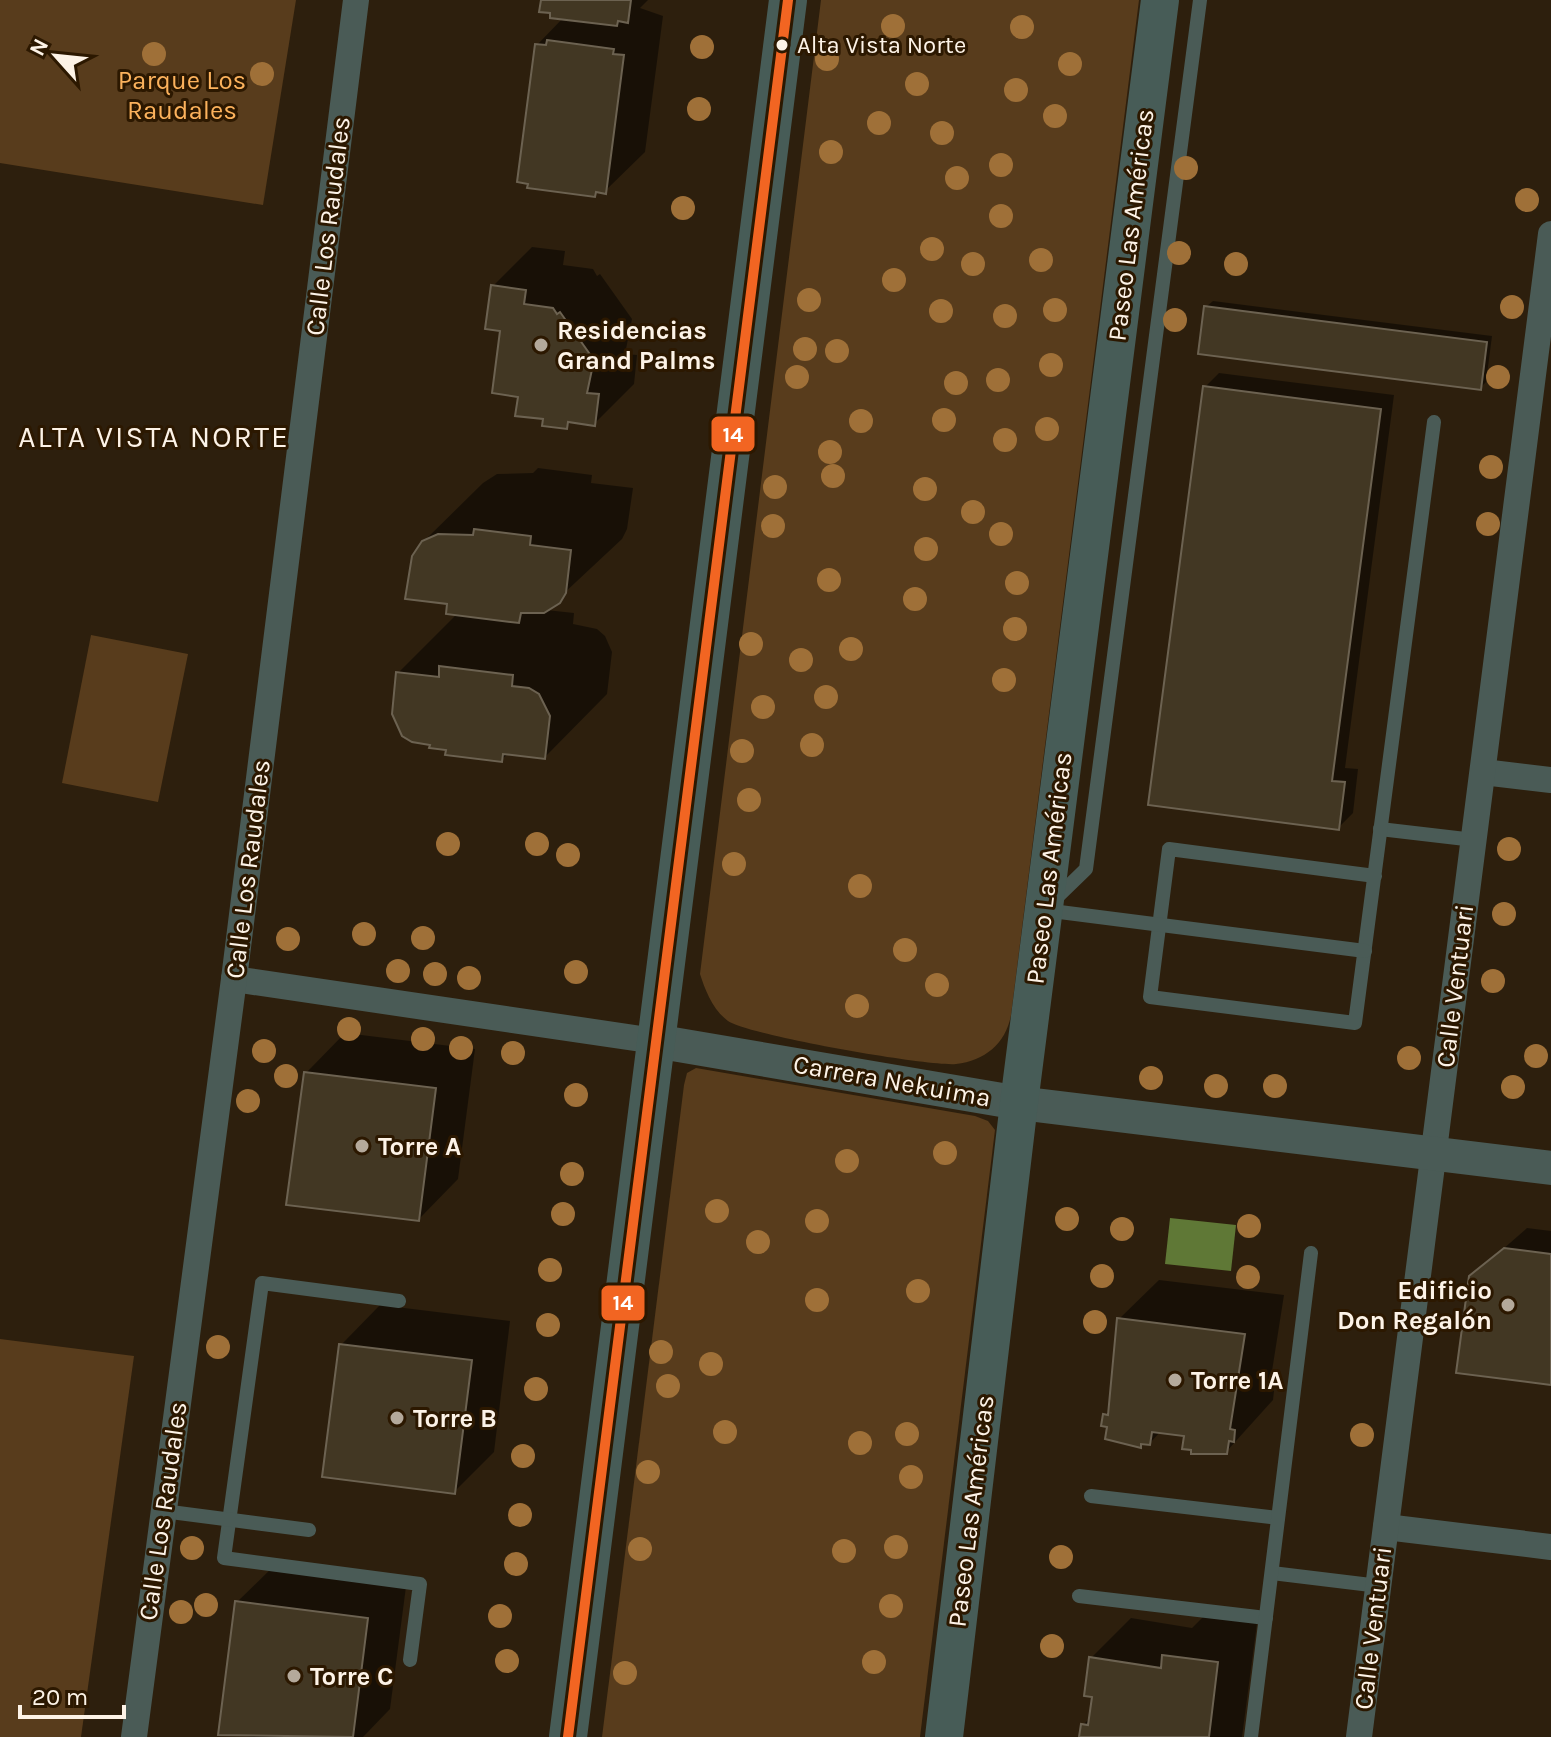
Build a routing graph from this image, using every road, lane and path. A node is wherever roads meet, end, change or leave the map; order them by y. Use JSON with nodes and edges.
{"nodes":[{"id":1,"x":356,"y":0,"type":"edge"},
{"id":2,"x":788,"y":0,"type":"edge"},
{"id":3,"x":1160,"y":0,"type":"edge"},
{"id":4,"x":1200,"y":0,"type":"edge"},
{"id":5,"x":1551,"y":234,"type":"edge"},
{"id":6,"x":1434,"y":422,"type":"dead end"},
{"id":7,"x":1483,"y":772,"type":"junction"},
{"id":8,"x":1551,"y":780,"type":"edge"},
{"id":9,"x":1380,"y":829,"type":"junction"},
{"id":10,"x":1474,"y":840,"type":"junction"},
{"id":11,"x":1375,"y":876,"type":"junction"},
{"id":12,"x":1043,"y":910,"type":"junction"},
{"id":13,"x":1160,"y":925,"type":"junction"},
{"id":14,"x":1365,"y":951,"type":"junction"},
{"id":15,"x":234,"y":979,"type":"junction"},
{"id":16,"x":655,"y":1041,"type":"junction"},
{"id":17,"x":1019,"y":1103,"type":"junction"},
{"id":18,"x":1434,"y":1154,"type":"junction"},
{"id":19,"x":1551,"y":1168,"type":"edge"},
{"id":20,"x":1311,"y":1253,"type":"dead end"},
{"id":21,"x":399,"y":1301,"type":"dead end"},
{"id":22,"x":1091,"y":1496,"type":"dead end"},
{"id":23,"x":163,"y":1511,"type":"junction"},
{"id":24,"x":230,"y":1518,"type":"junction"},
{"id":25,"x":1278,"y":1518,"type":"junction"},
{"id":26,"x":1386,"y":1527,"type":"junction"},
{"id":27,"x":309,"y":1530,"type":"dead end"},
{"id":28,"x":1551,"y":1547,"type":"edge"},
{"id":29,"x":1272,"y":1573,"type":"junction"},
{"id":30,"x":1379,"y":1586,"type":"junction"},
{"id":31,"x":1079,"y":1596,"type":"dead end"},
{"id":32,"x":1266,"y":1618,"type":"junction"},
{"id":33,"x":410,"y":1660,"type":"dead end"},
{"id":34,"x":134,"y":1737,"type":"edge"},
{"id":35,"x":568,"y":1737,"type":"edge"},
{"id":36,"x":944,"y":1737,"type":"edge"},
{"id":37,"x":1251,"y":1737,"type":"edge"},
{"id":38,"x":1359,"y":1737,"type":"edge"}],
"edges":[{"from":1,"to":15,"type":"street","name":"Calle Los Raudales"},
{"from":2,"to":16,"type":"main road"},
{"from":3,"to":12,"type":"main road","name":"Paseo Las Américas"},
{"from":4,"to":12,"type":"lane"},
{"from":5,"to":7,"type":"street","name":"Calle Ventuari"},
{"from":6,"to":9,"type":"lane"},
{"from":7,"to":8,"type":"street"},
{"from":7,"to":10,"type":"street","name":"Calle Ventuari"},
{"from":9,"to":10,"type":"lane"},
{"from":9,"to":11,"type":"lane"},
{"from":10,"to":18,"type":"street","name":"Calle Ventuari"},
{"from":11,"to":13,"type":"lane"},
{"from":11,"to":14,"type":"lane"},
{"from":12,"to":13,"type":"lane"},
{"from":12,"to":17,"type":"main road","name":"Paseo Las Américas"},
{"from":13,"to":14,"type":"lane"},
{"from":13,"to":14,"type":"lane"},
{"from":15,"to":16,"type":"street","name":"Carrera Nekuima"},
{"from":15,"to":23,"type":"street","name":"Calle Los Raudales"},
{"from":16,"to":17,"type":"street","name":"Carrera Nekuima"},
{"from":16,"to":35,"type":"main road"},
{"from":17,"to":18,"type":"street","name":"Carrera Nekuima"},
{"from":17,"to":36,"type":"main road","name":"Paseo Las Américas"},
{"from":18,"to":19,"type":"street","name":"Carrera Nekuima"},
{"from":18,"to":26,"type":"street","name":"Calle Ventuari"},
{"from":20,"to":25,"type":"lane"},
{"from":21,"to":24,"type":"lane"},
{"from":22,"to":25,"type":"lane"},
{"from":23,"to":24,"type":"lane"},
{"from":23,"to":34,"type":"street","name":"Calle Los Raudales"},
{"from":24,"to":27,"type":"lane"},
{"from":24,"to":33,"type":"lane"},
{"from":25,"to":29,"type":"lane"},
{"from":26,"to":28,"type":"street"},
{"from":26,"to":30,"type":"street","name":"Calle Ventuari"},
{"from":29,"to":30,"type":"lane"},
{"from":29,"to":32,"type":"lane"},
{"from":30,"to":38,"type":"street","name":"Calle Ventuari"},
{"from":31,"to":32,"type":"lane"},
{"from":32,"to":37,"type":"lane"}]}
